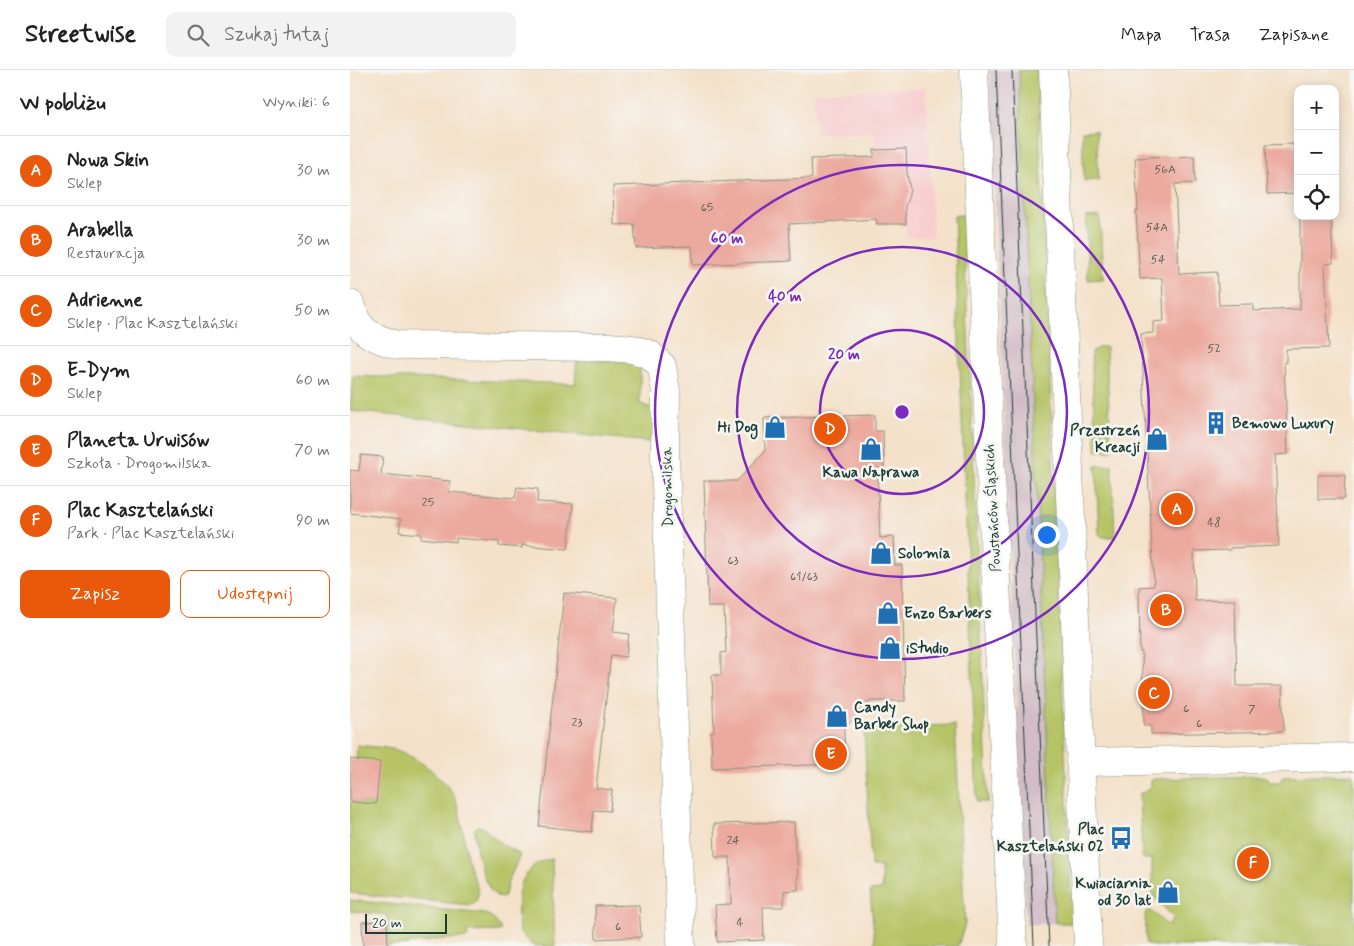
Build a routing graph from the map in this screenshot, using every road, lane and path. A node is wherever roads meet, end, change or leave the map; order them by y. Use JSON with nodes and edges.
{"nodes":[{"id":1,"x":974,"y":70,"type":"edge"},
{"id":2,"x":1053,"y":70,"type":"edge"},
{"id":3,"x":350,"y":304,"type":"edge"},
{"id":4,"x":1354,"y":757,"type":"edge"},
{"id":5,"x":1080,"y":762,"type":"junction"},
{"id":6,"x":1011,"y":944,"type":"edge"},
{"id":7,"x":681,"y":946,"type":"edge"},
{"id":8,"x":1088,"y":946,"type":"edge"}],
"edges":[{"from":1,"to":6,"type":"main road","name":"Powstańców Śląskich"},
{"from":2,"to":5,"type":"main road"},
{"from":3,"to":7,"type":"main road","name":"Drogomilska"},
{"from":4,"to":5,"type":"main road"},
{"from":5,"to":8,"type":"main road"}]}
